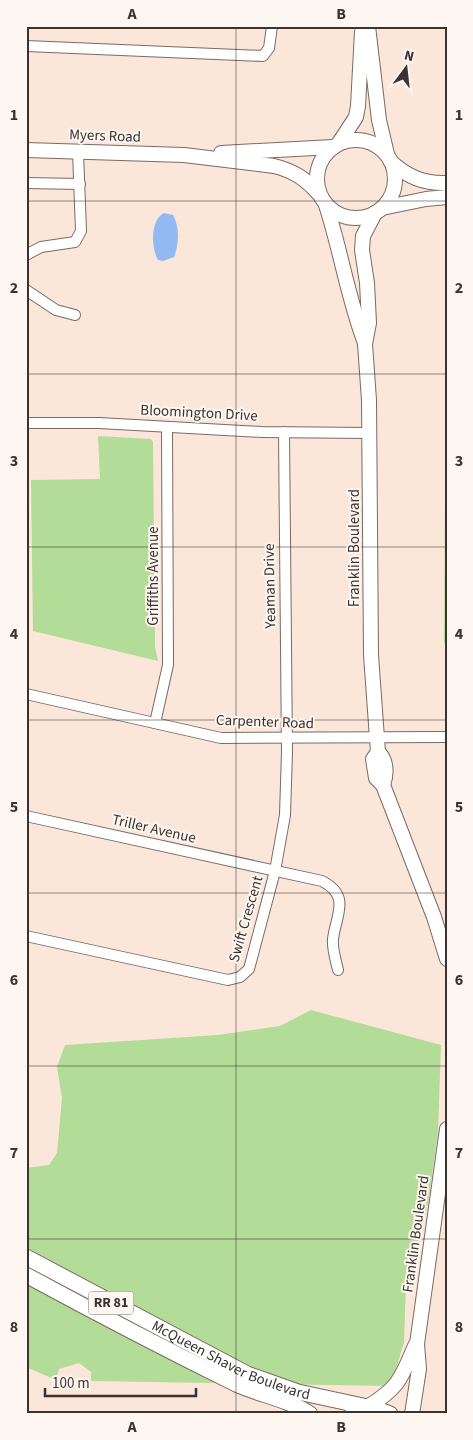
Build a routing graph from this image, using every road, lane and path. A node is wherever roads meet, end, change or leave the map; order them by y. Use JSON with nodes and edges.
{"nodes":[{"id":1,"x":272,"y":26,"type":"edge"},
{"id":2,"x":363,"y":26,"type":"edge"},
{"id":3,"x":368,"y":26,"type":"edge"},
{"id":4,"x":26,"y":46,"type":"edge"},
{"id":5,"x":336,"y":145,"type":"junction"},
{"id":6,"x":26,"y":150,"type":"edge"},
{"id":7,"x":78,"y":152,"type":"junction"},
{"id":8,"x":184,"y":155,"type":"junction"},
{"id":9,"x":389,"y":158,"type":"junction"},
{"id":10,"x":26,"y":183,"type":"edge"},
{"id":11,"x":447,"y":183,"type":"edge"},
{"id":12,"x":80,"y":184,"type":"junction"},
{"id":13,"x":447,"y":197,"type":"edge"},
{"id":14,"x":322,"y":199,"type":"junction"},
{"id":15,"x":379,"y":211,"type":"junction"},
{"id":16,"x":26,"y":255,"type":"edge"},
{"id":17,"x":26,"y":290,"type":"edge"},
{"id":18,"x":75,"y":315,"type":"dead end"},
{"id":19,"x":365,"y":344,"type":"junction"},
{"id":20,"x":26,"y":423,"type":"edge"},
{"id":21,"x":167,"y":427,"type":"junction"},
{"id":22,"x":284,"y":432,"type":"junction"},
{"id":23,"x":369,"y":433,"type":"junction"},
{"id":24,"x":26,"y":694,"type":"edge"},
{"id":25,"x":155,"y":723,"type":"junction"},
{"id":26,"x":447,"y":738,"type":"edge"},
{"id":27,"x":287,"y":739,"type":"junction"},
{"id":28,"x":377,"y":745,"type":"junction"},
{"id":29,"x":26,"y":816,"type":"edge"},
{"id":30,"x":275,"y":872,"type":"junction"},
{"id":31,"x":26,"y":936,"type":"edge"},
{"id":32,"x":447,"y":959,"type":"edge"},
{"id":33,"x":338,"y":970,"type":"dead end"},
{"id":34,"x":447,"y":1129,"type":"edge"},
{"id":35,"x":26,"y":1257,"type":"edge"},
{"id":36,"x":26,"y":1275,"type":"edge"},
{"id":37,"x":417,"y":1344,"type":"junction"},
{"id":38,"x":366,"y":1406,"type":"junction"},
{"id":39,"x":310,"y":1414,"type":"edge"},
{"id":40,"x":346,"y":1414,"type":"edge"},
{"id":41,"x":390,"y":1414,"type":"edge"},
{"id":42,"x":412,"y":1414,"type":"edge"}],
"edges":[{"from":1,"to":4,"type":"street"},
{"from":2,"to":5,"type":"main road"},
{"from":3,"to":9,"type":"main road"},
{"from":5,"to":8,"type":"main road","name":"Myers Road"},
{"from":5,"to":9,"type":"main road"},
{"from":5,"to":14,"type":"main road"},
{"from":6,"to":7,"type":"main road","name":"Myers Road"},
{"from":7,"to":8,"type":"main road","name":"Myers Road"},
{"from":7,"to":12,"type":"street"},
{"from":8,"to":14,"type":"main road","name":"Myers Road"},
{"from":9,"to":11,"type":"main road"},
{"from":9,"to":15,"type":"main road"},
{"from":10,"to":12,"type":"street"},
{"from":12,"to":16,"type":"street"},
{"from":13,"to":15,"type":"main road"},
{"from":14,"to":15,"type":"main road"},
{"from":14,"to":19,"type":"main road","name":"Franklin Boulevard"},
{"from":15,"to":19,"type":"main road","name":"Franklin Boulevard"},
{"from":17,"to":18,"type":"street"},
{"from":19,"to":23,"type":"main road","name":"Franklin Boulevard"},
{"from":20,"to":21,"type":"street","name":"Bloomington Drive"},
{"from":21,"to":22,"type":"street","name":"Bloomington Drive"},
{"from":21,"to":25,"type":"street","name":"Griffiths Avenue"},
{"from":22,"to":23,"type":"street","name":"Bloomington Drive"},
{"from":22,"to":27,"type":"street","name":"Yeaman Drive"},
{"from":23,"to":28,"type":"main road","name":"Franklin Boulevard"},
{"from":24,"to":25,"type":"street","name":"Carpenter Road"},
{"from":25,"to":27,"type":"street","name":"Carpenter Road"},
{"from":26,"to":28,"type":"street","name":"Carpenter Road"},
{"from":27,"to":28,"type":"street","name":"Carpenter Road"},
{"from":27,"to":30,"type":"street","name":"Swift Crescent"},
{"from":28,"to":32,"type":"main road","name":"Franklin Boulevard"},
{"from":29,"to":30,"type":"street","name":"Triller Avenue"},
{"from":30,"to":31,"type":"street","name":"Swift Crescent"},
{"from":30,"to":33,"type":"street","name":"Triller Avenue"},
{"from":34,"to":37,"type":"main road","name":"Franklin Boulevard"},
{"from":35,"to":38,"type":"main road","name":"McQueen Shaver Boulevard","number":"RR 81"},
{"from":36,"to":39,"type":"main road","name":"McQueen Shaver Boulevard","number":"RR 81"},
{"from":37,"to":38,"type":"main road","name":"Franklin Boulevard"},
{"from":37,"to":42,"type":"main road","name":"Franklin Boulevard"},
{"from":38,"to":40,"type":"main road"},
{"from":38,"to":41,"type":"main road","name":"McQueen Shaver Boulevard"}]}
